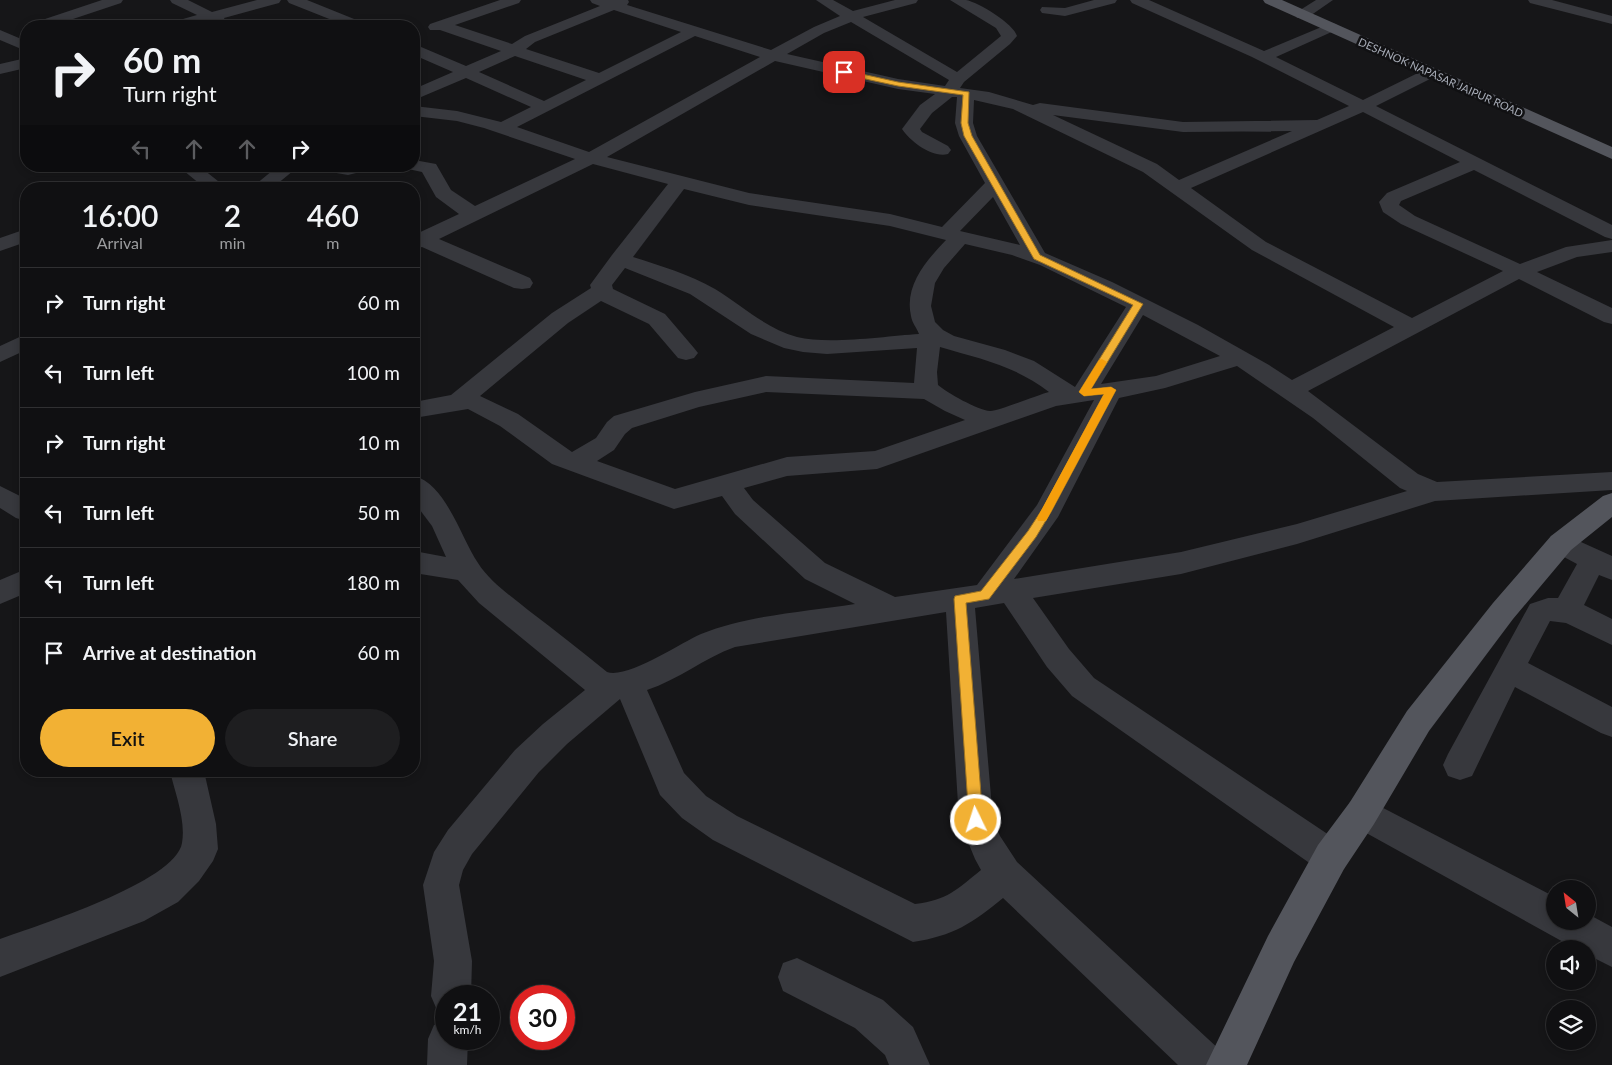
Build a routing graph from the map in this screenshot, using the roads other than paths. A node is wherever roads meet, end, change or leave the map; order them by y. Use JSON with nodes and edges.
{"nodes":[{"id":1,"x":116,"y":0,"type":"edge"},
{"id":2,"x":177,"y":0,"type":"edge"},
{"id":3,"x":274,"y":0,"type":"edge"},
{"id":4,"x":294,"y":0,"type":"edge"},
{"id":5,"x":514,"y":0,"type":"edge"},
{"id":6,"x":822,"y":0,"type":"edge"},
{"id":7,"x":910,"y":0,"type":"edge"},
{"id":8,"x":957,"y":0,"type":"edge"},
{"id":9,"x":1110,"y":0,"type":"edge"},
{"id":10,"x":1137,"y":0,"type":"edge"},
{"id":11,"x":1270,"y":0,"type":"edge"},
{"id":12,"x":1326,"y":0,"type":"edge"},
{"id":13,"x":1535,"y":0,"type":"edge"},
{"id":14,"x":612,"y":2,"type":"edge"},
{"id":15,"x":1041,"y":10,"type":"dead end"},
{"id":16,"x":1302,"y":15,"type":"junction"},
{"id":17,"x":211,"y":16,"type":"junction"},
{"id":18,"x":852,"y":17,"type":"junction"},
{"id":19,"x":56,"y":20,"type":"edge"},
{"id":20,"x":196,"y":20,"type":"edge"},
{"id":21,"x":220,"y":20,"type":"edge"},
{"id":22,"x":344,"y":20,"type":"edge"},
{"id":23,"x":1612,"y":20,"type":"edge"},
{"id":24,"x":1023,"y":24,"type":"dead end"},
{"id":25,"x":440,"y":25,"type":"junction"},
{"id":26,"x":1330,"y":27,"type":"junction"},
{"id":27,"x":422,"y":31,"type":"dead end"},
{"id":28,"x":694,"y":31,"type":"junction"},
{"id":29,"x":1008,"y":31,"type":"junction"},
{"id":30,"x":20,"y":32,"type":"edge"},
{"id":31,"x":2,"y":36,"type":"edge"},
{"id":32,"x":20,"y":44,"type":"edge"},
{"id":33,"x":514,"y":50,"type":"junction"},
{"id":34,"x":420,"y":52,"type":"edge"},
{"id":35,"x":773,"y":56,"type":"junction"},
{"id":36,"x":1264,"y":57,"type":"junction"},
{"id":37,"x":20,"y":64,"type":"edge"},
{"id":38,"x":0,"y":69,"type":"edge"},
{"id":39,"x":466,"y":72,"type":"junction"},
{"id":40,"x":1430,"y":73,"type":"junction"},
{"id":41,"x":600,"y":79,"type":"junction"},
{"id":42,"x":958,"y":88,"type":"junction"},
{"id":43,"x":420,"y":92,"type":"edge"},
{"id":44,"x":1019,"y":105,"type":"junction"},
{"id":45,"x":1364,"y":106,"type":"junction"},
{"id":46,"x":544,"y":107,"type":"junction"},
{"id":47,"x":420,"y":112,"type":"edge"},
{"id":48,"x":1318,"y":125,"type":"junction"},
{"id":49,"x":503,"y":128,"type":"junction"},
{"id":50,"x":942,"y":150,"type":"dead end"},
{"id":51,"x":1612,"y":154,"type":"edge"},
{"id":52,"x":591,"y":158,"type":"junction"},
{"id":53,"x":1476,"y":162,"type":"junction"},
{"id":54,"x":420,"y":166,"type":"edge"},
{"id":55,"x":195,"y":172,"type":"edge"},
{"id":56,"x":282,"y":172,"type":"edge"},
{"id":57,"x":209,"y":182,"type":"edge"},
{"id":58,"x":268,"y":182,"type":"edge"},
{"id":59,"x":678,"y":182,"type":"junction"},
{"id":60,"x":995,"y":184,"type":"junction"},
{"id":61,"x":1178,"y":187,"type":"junction"},
{"id":62,"x":474,"y":215,"type":"junction"},
{"id":63,"x":1612,"y":233,"type":"edge"},
{"id":64,"x":954,"y":235,"type":"junction"},
{"id":65,"x":20,"y":237,"type":"edge"},
{"id":66,"x":420,"y":240,"type":"edge"},
{"id":67,"x":420,"y":242,"type":"edge"},
{"id":68,"x":0,"y":245,"type":"edge"},
{"id":69,"x":1612,"y":246,"type":"edge"},
{"id":70,"x":1037,"y":257,"type":"junction"},
{"id":71,"x":619,"y":259,"type":"junction"},
{"id":72,"x":1519,"y":271,"type":"junction"},
{"id":73,"x":522,"y":283,"type":"dead end"},
{"id":74,"x":602,"y":290,"type":"junction"},
{"id":75,"x":1139,"y":304,"type":"junction"},
{"id":76,"x":1612,"y":317,"type":"edge"},
{"id":77,"x":1411,"y":327,"type":"junction"},
{"id":78,"x":930,"y":336,"type":"junction"},
{"id":79,"x":20,"y":344,"type":"edge"},
{"id":80,"x":686,"y":353,"type":"dead end"},
{"id":81,"x":0,"y":355,"type":"edge"},
{"id":82,"x":1240,"y":358,"type":"junction"},
{"id":83,"x":928,"y":390,"type":"junction"},
{"id":84,"x":1111,"y":390,"type":"junction"},
{"id":85,"x":1292,"y":390,"type":"junction"},
{"id":86,"x":1075,"y":393,"type":"junction"},
{"id":87,"x":458,"y":402,"type":"junction"},
{"id":88,"x":420,"y":409,"type":"edge"},
{"id":89,"x":990,"y":420,"type":"junction"},
{"id":90,"x":574,"y":463,"type":"junction"},
{"id":91,"x":1612,"y":480,"type":"edge"},
{"id":92,"x":727,"y":484,"type":"junction"},
{"id":93,"x":420,"y":492,"type":"edge"},
{"id":94,"x":1434,"y":492,"type":"junction"},
{"id":95,"x":0,"y":496,"type":"edge"},
{"id":96,"x":1612,"y":503,"type":"edge"},
{"id":97,"x":20,"y":508,"type":"edge"},
{"id":98,"x":1561,"y":543,"type":"junction"},
{"id":99,"x":420,"y":563,"type":"edge"},
{"id":100,"x":1602,"y":564,"type":"edge"},
{"id":101,"x":467,"y":571,"type":"junction"},
{"id":102,"x":20,"y":583,"type":"edge"},
{"id":103,"x":0,"y":592,"type":"edge"},
{"id":104,"x":986,"y":595,"type":"junction"},
{"id":105,"x":894,"y":610,"type":"junction"},
{"id":106,"x":1566,"y":611,"type":"junction"},
{"id":107,"x":1612,"y":633,"type":"edge"},
{"id":108,"x":1509,"y":668,"type":"junction"},
{"id":109,"x":620,"y":684,"type":"junction"},
{"id":110,"x":1612,"y":723,"type":"edge"},
{"id":111,"x":1460,"y":765,"type":"dead end"},
{"id":112,"x":188,"y":777,"type":"edge"},
{"id":113,"x":1362,"y":813,"type":"junction"},
{"id":114,"x":1332,"y":857,"type":"junction"},
{"id":115,"x":1004,"y":874,"type":"junction"},
{"id":116,"x":1546,"y":912,"type":"edge"},
{"id":117,"x":1579,"y":930,"type":"edge"},
{"id":118,"x":1612,"y":948,"type":"edge"},
{"id":119,"x":0,"y":958,"type":"edge"},
{"id":120,"x":797,"y":977,"type":"dead end"},
{"id":121,"x":452,"y":985,"type":"edge"},
{"id":122,"x":447,"y":1050,"type":"edge"},
{"id":123,"x":446,"y":1065,"type":"edge"},
{"id":124,"x":910,"y":1065,"type":"edge"},
{"id":125,"x":1207,"y":1065,"type":"edge"},
{"id":126,"x":1226,"y":1065,"type":"edge"}],
"edges":[{"from":1,"to":19,"type":"street"},
{"from":2,"to":17,"type":"street"},
{"from":3,"to":17,"type":"street"},
{"from":4,"to":22,"type":"street"},
{"from":5,"to":25,"type":"street"},
{"from":6,"to":18,"type":"street"},
{"from":7,"to":18,"type":"street"},
{"from":8,"to":29,"type":"street"},
{"from":9,"to":15,"type":"street"},
{"from":10,"to":36,"type":"street"},
{"from":11,"to":16,"type":"main road","name":"DESHNOK NAPASAR JAIPUR ROAD"},
{"from":12,"to":16,"type":"street"},
{"from":13,"to":23,"type":"street"},
{"from":14,"to":28,"type":"street"},
{"from":14,"to":33,"type":"street"},
{"from":16,"to":26,"type":"main road","name":"DESHNOK NAPASAR JAIPUR ROAD"},
{"from":17,"to":20,"type":"street"},
{"from":17,"to":21,"type":"street"},
{"from":18,"to":35,"type":"street"},
{"from":18,"to":42,"type":"street"},
{"from":24,"to":29,"type":"street"},
{"from":25,"to":27,"type":"street"},
{"from":25,"to":33,"type":"street"},
{"from":26,"to":36,"type":"street"},
{"from":26,"to":40,"type":"main road","name":"DESHNOK NAPASAR JAIPUR ROAD"},
{"from":28,"to":35,"type":"street"},
{"from":28,"to":41,"type":"street"},
{"from":29,"to":42,"type":"street"},
{"from":30,"to":31,"type":"street"},
{"from":31,"to":32,"type":"street"},
{"from":33,"to":39,"type":"street"},
{"from":33,"to":41,"type":"street"},
{"from":34,"to":39,"type":"street"},
{"from":35,"to":42,"type":"street"},
{"from":35,"to":52,"type":"street"},
{"from":36,"to":45,"type":"street"},
{"from":37,"to":38,"type":"street"},
{"from":39,"to":43,"type":"street"},
{"from":39,"to":46,"type":"street"},
{"from":40,"to":45,"type":"street"},
{"from":40,"to":51,"type":"main road","name":"DESHNOK NAPASAR JAIPUR ROAD"},
{"from":41,"to":46,"type":"street"},
{"from":42,"to":44,"type":"street"},
{"from":42,"to":50,"type":"street"},
{"from":42,"to":60,"type":"street"},
{"from":44,"to":48,"type":"street"},
{"from":44,"to":61,"type":"street"},
{"from":45,"to":48,"type":"street"},
{"from":45,"to":53,"type":"street"},
{"from":46,"to":49,"type":"street"},
{"from":47,"to":49,"type":"street"},
{"from":48,"to":61,"type":"street"},
{"from":49,"to":52,"type":"street"},
{"from":52,"to":59,"type":"street"},
{"from":52,"to":62,"type":"street"},
{"from":53,"to":63,"type":"street"},
{"from":53,"to":72,"type":"street"},
{"from":54,"to":62,"type":"street"},
{"from":55,"to":57,"type":"street"},
{"from":56,"to":58,"type":"street"},
{"from":59,"to":64,"type":"street"},
{"from":59,"to":71,"type":"street"},
{"from":60,"to":64,"type":"street"},
{"from":60,"to":70,"type":"street"},
{"from":61,"to":77,"type":"street"},
{"from":62,"to":66,"type":"street"},
{"from":64,"to":70,"type":"street"},
{"from":64,"to":78,"type":"street"},
{"from":65,"to":68,"type":"street"},
{"from":67,"to":73,"type":"street"},
{"from":69,"to":72,"type":"street"},
{"from":70,"to":75,"type":"street"},
{"from":71,"to":74,"type":"street"},
{"from":71,"to":78,"type":"street"},
{"from":72,"to":76,"type":"street"},
{"from":72,"to":77,"type":"street"},
{"from":74,"to":80,"type":"street"},
{"from":74,"to":87,"type":"street"},
{"from":75,"to":82,"type":"street"},
{"from":75,"to":86,"type":"street"},
{"from":77,"to":85,"type":"street"},
{"from":78,"to":83,"type":"street"},
{"from":78,"to":86,"type":"street"},
{"from":79,"to":81,"type":"street"},
{"from":82,"to":84,"type":"street"},
{"from":82,"to":85,"type":"street"},
{"from":83,"to":89,"type":"street"},
{"from":83,"to":90,"type":"street"},
{"from":84,"to":86,"type":"street"},
{"from":84,"to":104,"type":"street"},
{"from":85,"to":94,"type":"street"},
{"from":86,"to":89,"type":"street"},
{"from":87,"to":88,"type":"street"},
{"from":87,"to":90,"type":"street"},
{"from":89,"to":92,"type":"street"},
{"from":90,"to":92,"type":"street"},
{"from":91,"to":94,"type":"street"},
{"from":92,"to":105,"type":"street"},
{"from":93,"to":101,"type":"street"},
{"from":94,"to":104,"type":"street"},
{"from":95,"to":97,"type":"street"},
{"from":96,"to":98,"type":"main road"},
{"from":98,"to":100,"type":"street"},
{"from":98,"to":113,"type":"main road"},
{"from":99,"to":101,"type":"street"},
{"from":100,"to":106,"type":"street"},
{"from":101,"to":109,"type":"street"},
{"from":102,"to":103,"type":"street"},
{"from":104,"to":105,"type":"street"},
{"from":104,"to":114,"type":"street"},
{"from":104,"to":115,"type":"street"},
{"from":105,"to":109,"type":"street"},
{"from":106,"to":107,"type":"street"},
{"from":106,"to":108,"type":"street"},
{"from":108,"to":110,"type":"street"},
{"from":108,"to":111,"type":"street"},
{"from":109,"to":115,"type":"street"},
{"from":109,"to":121,"type":"street"},
{"from":112,"to":119,"type":"street"},
{"from":113,"to":114,"type":"main road"},
{"from":113,"to":116,"type":"street"},
{"from":114,"to":126,"type":"main road"},
{"from":115,"to":125,"type":"street"},
{"from":117,"to":118,"type":"street"},
{"from":120,"to":124,"type":"street"},
{"from":122,"to":123,"type":"street"}]}
